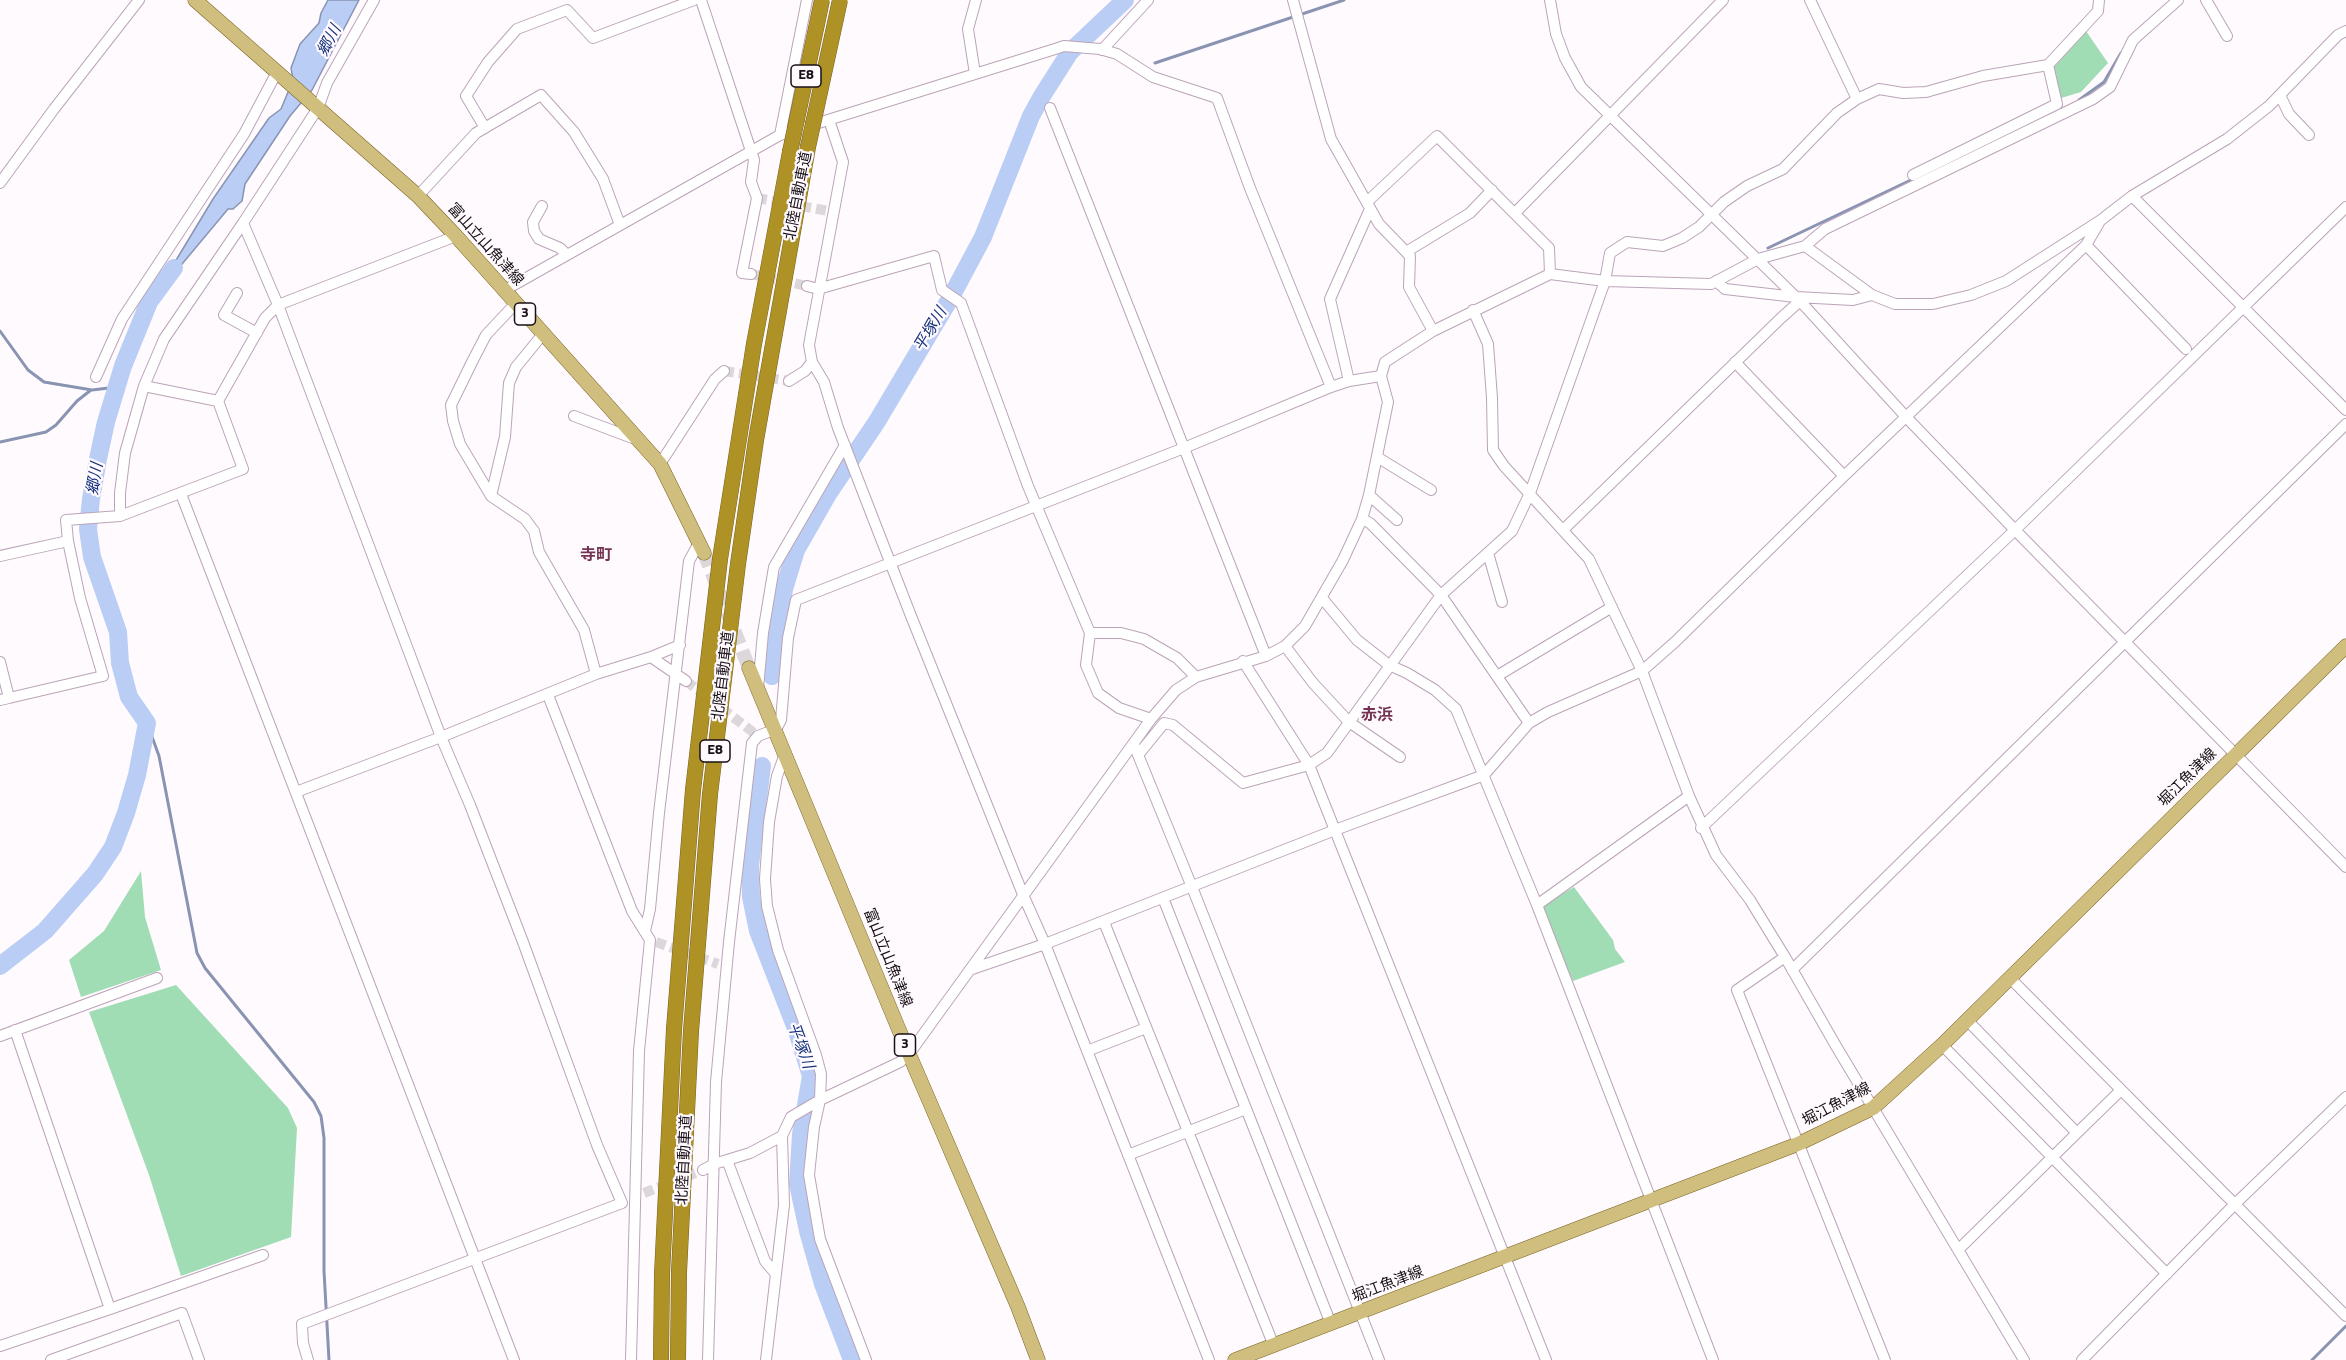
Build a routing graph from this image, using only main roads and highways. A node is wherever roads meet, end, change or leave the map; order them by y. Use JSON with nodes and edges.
{"nodes":[{"id":1,"x":195,"y":0,"type":"edge"},
{"id":2,"x":822,"y":0,"type":"edge"},
{"id":3,"x":840,"y":0,"type":"edge"},
{"id":4,"x":701,"y":548,"type":"tunnel mouth"},
{"id":5,"x":2346,"y":646,"type":"edge"},
{"id":6,"x":749,"y":668,"type":"tunnel mouth"},
{"id":7,"x":661,"y":1360,"type":"edge"},
{"id":8,"x":678,"y":1360,"type":"edge"},
{"id":9,"x":1038,"y":1360,"type":"edge"},
{"id":10,"x":1235,"y":1360,"type":"edge"}],
"edges":[{"from":1,"to":4,"type":"main road","name":"富山立山魚津線","number":"3"},
{"from":2,"to":7,"type":"highway","name":"北陸自動車道","number":"E8","bridge":true},
{"from":3,"to":8,"type":"highway","name":"北陸自動車道","number":"E8","bridge":true},
{"from":5,"to":10,"type":"main road","name":"堀江魚津線"},
{"from":6,"to":9,"type":"main road","name":"富山立山魚津線","number":"3"}]}
